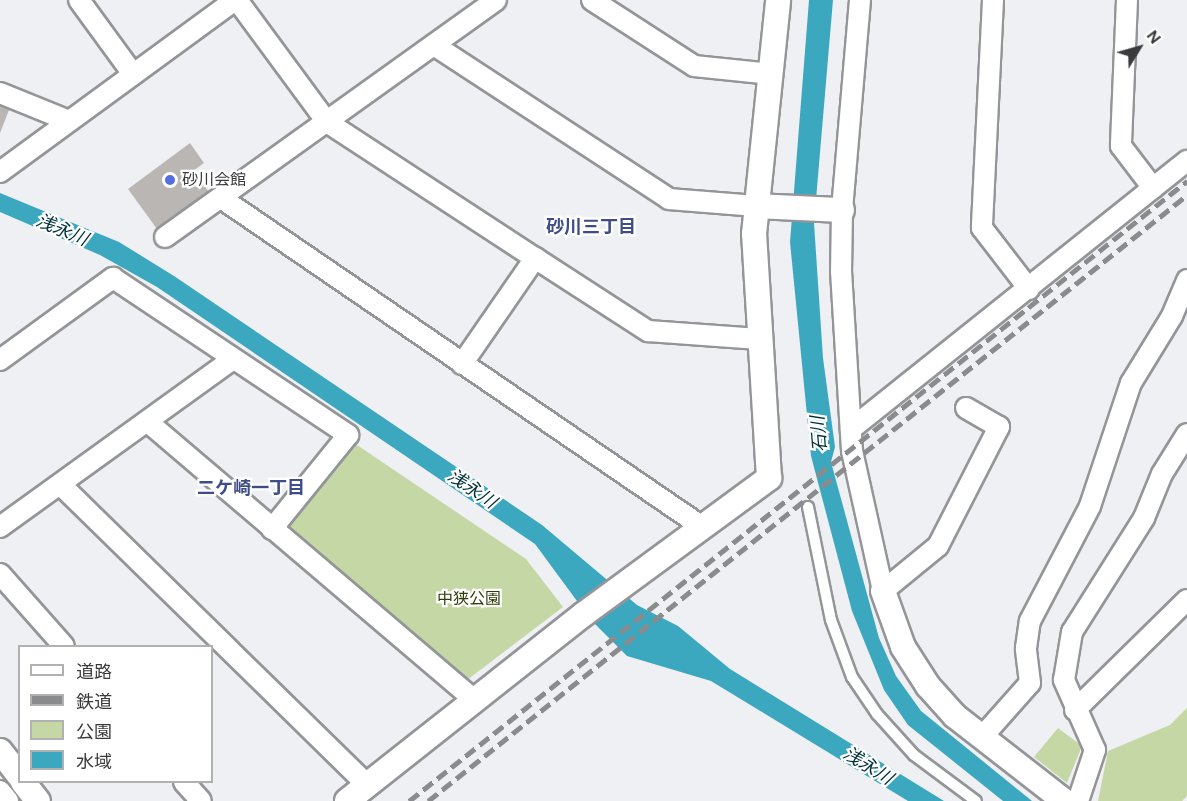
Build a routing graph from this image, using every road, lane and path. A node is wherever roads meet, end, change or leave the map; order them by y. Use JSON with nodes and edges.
{"nodes":[{"id":1,"x":79,"y":0,"type":"edge"},
{"id":2,"x":236,"y":0,"type":"edge"},
{"id":3,"x":496,"y":0,"type":"edge"},
{"id":4,"x":592,"y":0,"type":"edge"},
{"id":5,"x":778,"y":0,"type":"edge"},
{"id":6,"x":860,"y":0,"type":"edge"},
{"id":7,"x":993,"y":0,"type":"edge"},
{"id":8,"x":1127,"y":0,"type":"edge"},
{"id":9,"x":434,"y":45,"type":"junction"},
{"id":10,"x":133,"y":74,"type":"junction"},
{"id":11,"x":772,"y":74,"type":"junction"},
{"id":12,"x":0,"y":93,"type":"edge"},
{"id":13,"x":69,"y":121,"type":"junction"},
{"id":14,"x":327,"y":122,"type":"junction"},
{"id":15,"x":1187,"y":161,"type":"edge"},
{"id":16,"x":0,"y":172,"type":"edge"},
{"id":17,"x":1153,"y":188,"type":"junction"},
{"id":18,"x":221,"y":198,"type":"junction"},
{"id":19,"x":767,"y":206,"type":"junction"},
{"id":20,"x":842,"y":210,"type":"junction"},
{"id":21,"x":165,"y":237,"type":"dead end"},
{"id":22,"x":535,"y":258,"type":"junction"},
{"id":23,"x":1187,"y":280,"type":"edge"},
{"id":24,"x":1029,"y":289,"type":"junction"},
{"id":25,"x":759,"y":339,"type":"junction"},
{"id":26,"x":233,"y":359,"type":"junction"},
{"id":27,"x":0,"y":360,"type":"edge"},
{"id":28,"x":462,"y":364,"type":"junction"},
{"id":29,"x":966,"y":408,"type":"dead end"},
{"id":30,"x":149,"y":423,"type":"junction"},
{"id":31,"x":851,"y":429,"type":"junction"},
{"id":32,"x":1187,"y":434,"type":"edge"},
{"id":33,"x":62,"y":486,"type":"junction"},
{"id":34,"x":808,"y":507,"type":"dead end"},
{"id":35,"x":701,"y":526,"type":"junction"},
{"id":36,"x":0,"y":527,"type":"edge"},
{"id":37,"x":272,"y":529,"type":"junction"},
{"id":38,"x":0,"y":574,"type":"edge"},
{"id":39,"x":883,"y":591,"type":"junction"},
{"id":40,"x":1187,"y":600,"type":"edge"},
{"id":41,"x":63,"y":645,"type":"edge"},
{"id":42,"x":474,"y":700,"type":"junction"},
{"id":43,"x":1075,"y":710,"type":"junction"},
{"id":44,"x":982,"y":738,"type":"junction"},
{"id":45,"x":0,"y":751,"type":"edge"},
{"id":46,"x":18,"y":774,"type":"edge"},
{"id":47,"x":24,"y":783,"type":"edge"},
{"id":48,"x":185,"y":783,"type":"edge"},
{"id":49,"x":367,"y":785,"type":"junction"},
{"id":50,"x":0,"y":791,"type":"edge"},
{"id":51,"x":1065,"y":800,"type":"edge"},
{"id":52,"x":8,"y":801,"type":"edge"},
{"id":53,"x":38,"y":801,"type":"edge"},
{"id":54,"x":201,"y":801,"type":"edge"},
{"id":55,"x":347,"y":801,"type":"edge"},
{"id":56,"x":976,"y":801,"type":"edge"}],
"edges":[{"from":1,"to":10,"type":"street"},
{"from":2,"to":10,"type":"street"},
{"from":2,"to":14,"type":"street"},
{"from":3,"to":9,"type":"street"},
{"from":4,"to":11,"type":"street"},
{"from":5,"to":11,"type":"street"},
{"from":6,"to":20,"type":"street"},
{"from":7,"to":24,"type":"street"},
{"from":8,"to":17,"type":"street"},
{"from":9,"to":14,"type":"street"},
{"from":9,"to":19,"type":"street"},
{"from":10,"to":13,"type":"street"},
{"from":11,"to":19,"type":"street"},
{"from":12,"to":13,"type":"street"},
{"from":13,"to":16,"type":"street"},
{"from":14,"to":18,"type":"street"},
{"from":14,"to":22,"type":"street"},
{"from":15,"to":17,"type":"street"},
{"from":17,"to":24,"type":"street"},
{"from":18,"to":21,"type":"street"},
{"from":18,"to":28,"type":"street"},
{"from":19,"to":20,"type":"street"},
{"from":19,"to":25,"type":"street"},
{"from":20,"to":31,"type":"street"},
{"from":22,"to":25,"type":"street"},
{"from":22,"to":28,"type":"street"},
{"from":23,"to":44,"type":"street"},
{"from":24,"to":31,"type":"street"},
{"from":25,"to":35,"type":"street"},
{"from":26,"to":27,"type":"street"},
{"from":26,"to":30,"type":"street"},
{"from":26,"to":37,"type":"street"},
{"from":28,"to":35,"type":"street"},
{"from":29,"to":39,"type":"street"},
{"from":30,"to":33,"type":"street"},
{"from":30,"to":37,"type":"street"},
{"from":31,"to":39,"type":"street"},
{"from":32,"to":43,"type":"street"},
{"from":33,"to":36,"type":"street"},
{"from":33,"to":49,"type":"street"},
{"from":34,"to":56,"type":"lane"},
{"from":35,"to":42,"type":"street"},
{"from":37,"to":42,"type":"street"},
{"from":38,"to":41,"type":"street"},
{"from":39,"to":44,"type":"street"},
{"from":40,"to":43,"type":"street"},
{"from":42,"to":49,"type":"street"},
{"from":43,"to":51,"type":"street"},
{"from":44,"to":51,"type":"street"},
{"from":45,"to":46,"type":"street"},
{"from":47,"to":53,"type":"street"},
{"from":48,"to":54,"type":"street"},
{"from":49,"to":55,"type":"street"},
{"from":50,"to":52,"type":"street"}]}
